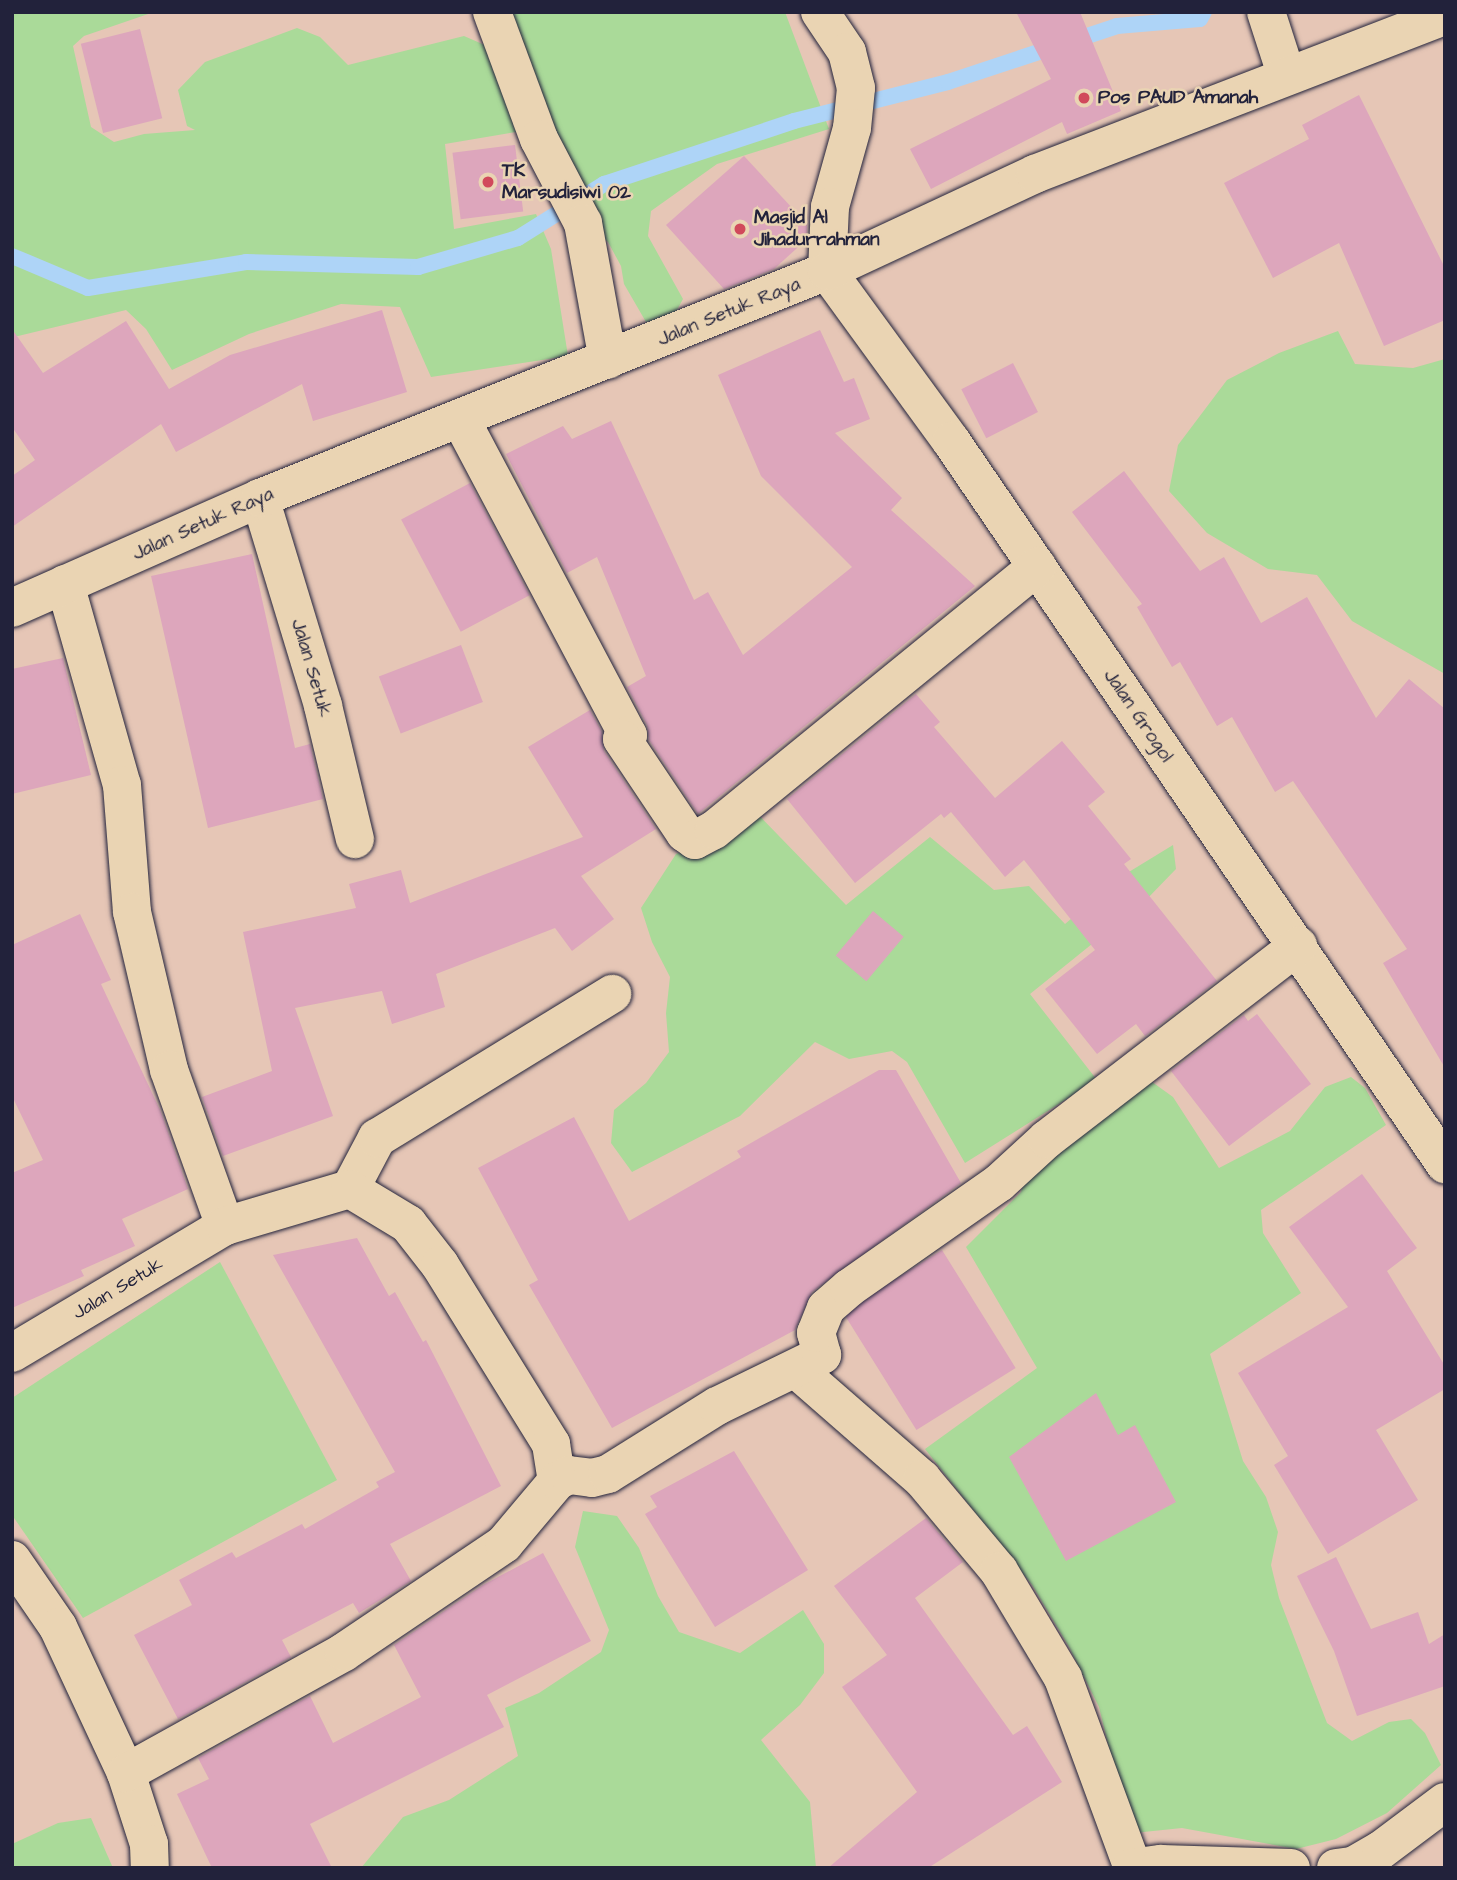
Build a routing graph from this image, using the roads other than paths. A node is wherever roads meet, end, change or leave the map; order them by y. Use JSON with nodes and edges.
{"nodes":[{"id":1,"x":492,"y":12,"type":"edge"},
{"id":2,"x":820,"y":12,"type":"edge"},
{"id":3,"x":1266,"y":12,"type":"edge"},
{"id":4,"x":1445,"y":16,"type":"edge"},
{"id":5,"x":1286,"y":74,"type":"junction"},
{"id":6,"x":827,"y":271,"type":"junction"},
{"id":7,"x":608,"y":360,"type":"junction"},
{"id":8,"x":460,"y":418,"type":"junction"},
{"id":9,"x":260,"y":498,"type":"junction"},
{"id":10,"x":1037,"y":567,"type":"junction"},
{"id":11,"x":65,"y":584,"type":"junction"},
{"id":12,"x":12,"y":608,"type":"edge"},
{"id":13,"x":355,"y":839,"type":"dead end"},
{"id":14,"x":1298,"y":946,"type":"junction"},
{"id":15,"x":612,"y":994,"type":"dead end"},
{"id":16,"x":1445,"y":1164,"type":"edge"},
{"id":17,"x":350,"y":1189,"type":"junction"},
{"id":18,"x":225,"y":1226,"type":"junction"},
{"id":19,"x":12,"y":1353,"type":"edge"},
{"id":20,"x":797,"y":1370,"type":"junction"},
{"id":21,"x":557,"y":1481,"type":"junction"},
{"id":22,"x":12,"y":1560,"type":"edge"},
{"id":23,"x":126,"y":1773,"type":"junction"},
{"id":24,"x":1438,"y":1817,"type":"edge"},
{"id":25,"x":150,"y":1868,"type":"edge"},
{"id":26,"x":1132,"y":1868,"type":"edge"},
{"id":27,"x":1291,"y":1868,"type":"edge"},
{"id":28,"x":1336,"y":1868,"type":"edge"}],
"edges":[{"from":1,"to":7,"type":"street"},
{"from":2,"to":6,"type":"street"},
{"from":3,"to":5,"type":"street"},
{"from":4,"to":5,"type":"street","name":"Jalan Setuk Raya"},
{"from":5,"to":6,"type":"street","name":"Jalan Setuk Raya"},
{"from":6,"to":7,"type":"street","name":"Jalan Setuk Raya"},
{"from":6,"to":10,"type":"street","name":"Jalan Grogol"},
{"from":7,"to":8,"type":"street","name":"Jalan Setuk Raya"},
{"from":8,"to":9,"type":"street","name":"Jalan Setuk Raya"},
{"from":8,"to":10,"type":"street"},
{"from":9,"to":11,"type":"street","name":"Jalan Setuk Raya"},
{"from":9,"to":13,"type":"street","name":"Jalan Setuk"},
{"from":10,"to":14,"type":"street","name":"Jalan Grogol"},
{"from":11,"to":12,"type":"street","name":"Jalan Setuk Raya"},
{"from":11,"to":18,"type":"street"},
{"from":14,"to":16,"type":"street","name":"Jalan Grogol"},
{"from":14,"to":20,"type":"street"},
{"from":15,"to":17,"type":"street"},
{"from":17,"to":18,"type":"street","name":"Jalan Setuk"},
{"from":17,"to":21,"type":"street"},
{"from":18,"to":19,"type":"street","name":"Jalan Setuk"},
{"from":20,"to":21,"type":"street"},
{"from":20,"to":26,"type":"street"},
{"from":21,"to":23,"type":"street"},
{"from":22,"to":23,"type":"street"},
{"from":23,"to":25,"type":"street"},
{"from":24,"to":28,"type":"street"},
{"from":26,"to":27,"type":"street"}]}
